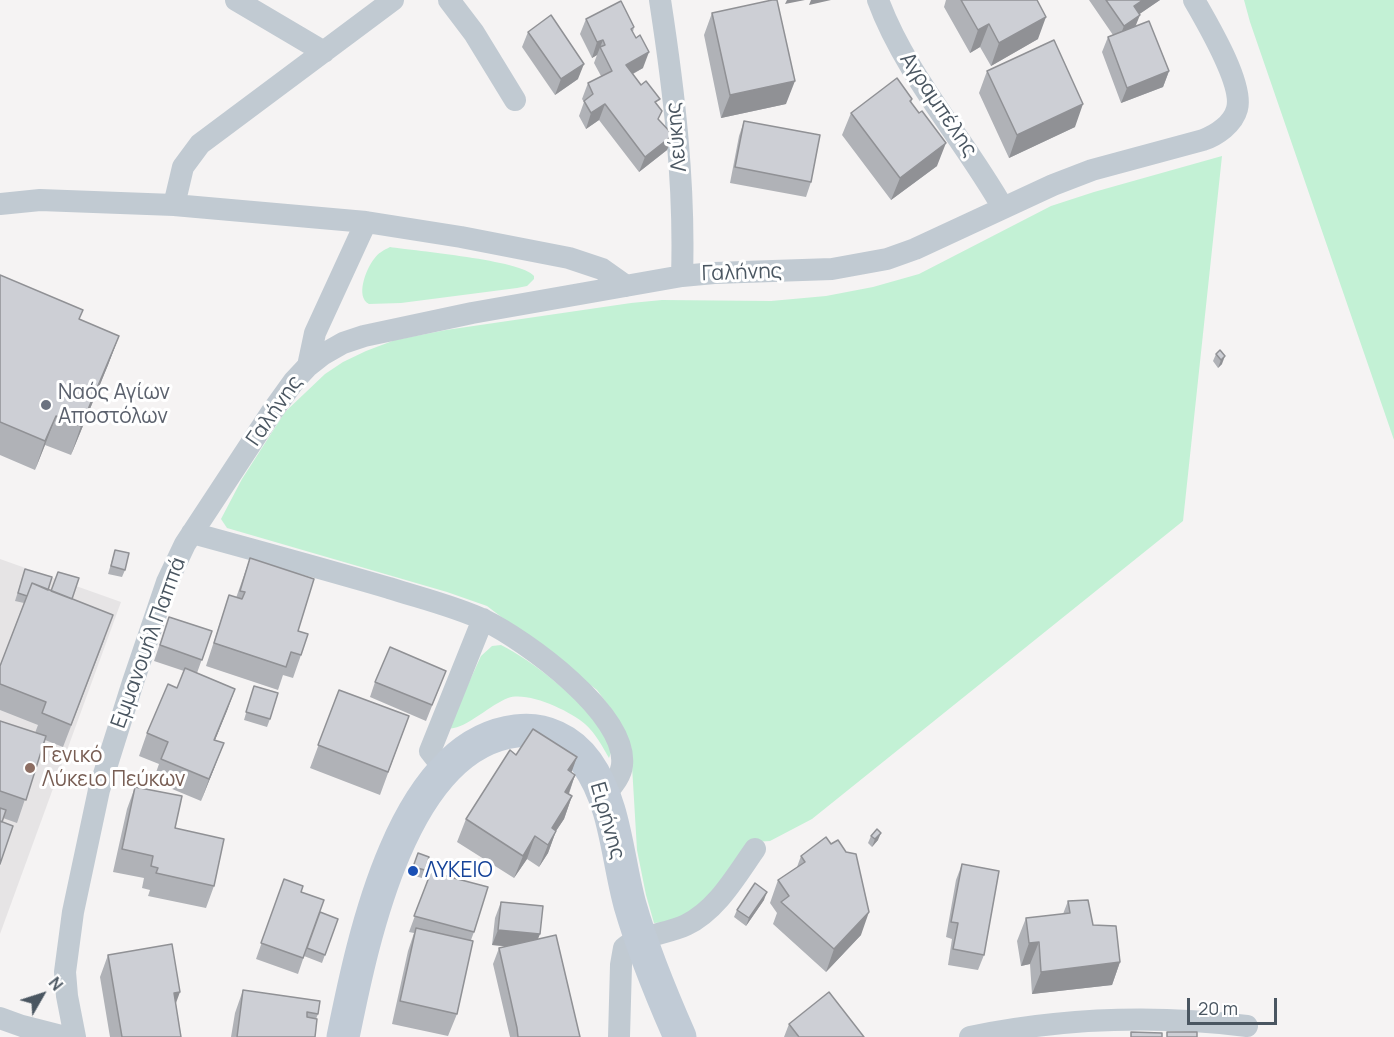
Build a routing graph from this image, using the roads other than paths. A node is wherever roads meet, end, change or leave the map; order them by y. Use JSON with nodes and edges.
{"nodes":[{"id":1,"x":236,"y":0,"type":"edge"},
{"id":2,"x":393,"y":0,"type":"edge"},
{"id":3,"x":449,"y":0,"type":"edge"},
{"id":4,"x":660,"y":0,"type":"edge"},
{"id":5,"x":878,"y":0,"type":"edge"},
{"id":6,"x":1194,"y":0,"type":"edge"},
{"id":7,"x":324,"y":52,"type":"junction"},
{"id":8,"x":514,"y":100,"type":"dead end"},
{"id":9,"x":0,"y":204,"type":"edge"},
{"id":10,"x":174,"y":205,"type":"junction"},
{"id":11,"x":1003,"y":208,"type":"junction"},
{"id":12,"x":366,"y":222,"type":"junction"},
{"id":13,"x":682,"y":276,"type":"junction"},
{"id":14,"x":626,"y":286,"type":"junction"},
{"id":15,"x":308,"y":366,"type":"junction"},
{"id":16,"x":192,"y":533,"type":"junction"},
{"id":17,"x":483,"y":620,"type":"junction"},
{"id":18,"x":445,"y":770,"type":"junction"},
{"id":19,"x":604,"y":796,"type":"junction"},
{"id":20,"x":755,"y":849,"type":"dead end"},
{"id":21,"x":642,"y":939,"type":"junction"},
{"id":22,"x":0,"y":1018,"type":"edge"},
{"id":23,"x":1246,"y":1026,"type":"dead end"},
{"id":24,"x":65,"y":1037,"type":"edge"},
{"id":25,"x":75,"y":1037,"type":"edge"},
{"id":26,"x":343,"y":1037,"type":"edge"},
{"id":27,"x":619,"y":1037,"type":"edge"},
{"id":28,"x":680,"y":1037,"type":"edge"},
{"id":29,"x":970,"y":1037,"type":"edge"}],
"edges":[{"from":1,"to":7,"type":"street"},
{"from":2,"to":7,"type":"street"},
{"from":3,"to":8,"type":"street"},
{"from":4,"to":13,"type":"street","name":"Λεύκης"},
{"from":5,"to":11,"type":"street","name":"Αγραμπέλης"},
{"from":6,"to":11,"type":"street","name":"Γαλήνης"},
{"from":7,"to":10,"type":"street"},
{"from":9,"to":10,"type":"street"},
{"from":10,"to":12,"type":"street"},
{"from":11,"to":13,"type":"street","name":"Γαλήνης"},
{"from":12,"to":14,"type":"street"},
{"from":12,"to":15,"type":"street"},
{"from":13,"to":14,"type":"street","name":"Γαλήνης"},
{"from":14,"to":15,"type":"street","name":"Γαλήνης"},
{"from":15,"to":16,"type":"street","name":"Γαλήνης"},
{"from":16,"to":17,"type":"street"},
{"from":16,"to":25,"type":"street","name":"Εμμανουήλ Παππά"},
{"from":17,"to":18,"type":"street"},
{"from":17,"to":19,"type":"street"},
{"from":18,"to":19,"type":"street","name":"Ειρήνης"},
{"from":18,"to":26,"type":"street","name":"Ειρήνης"},
{"from":19,"to":21,"type":"street","name":"Ειρήνης"},
{"from":20,"to":21,"type":"street"},
{"from":21,"to":27,"type":"street"},
{"from":21,"to":28,"type":"street","name":"Ειρήνης"},
{"from":22,"to":24,"type":"street"},
{"from":23,"to":29,"type":"street"}]}
